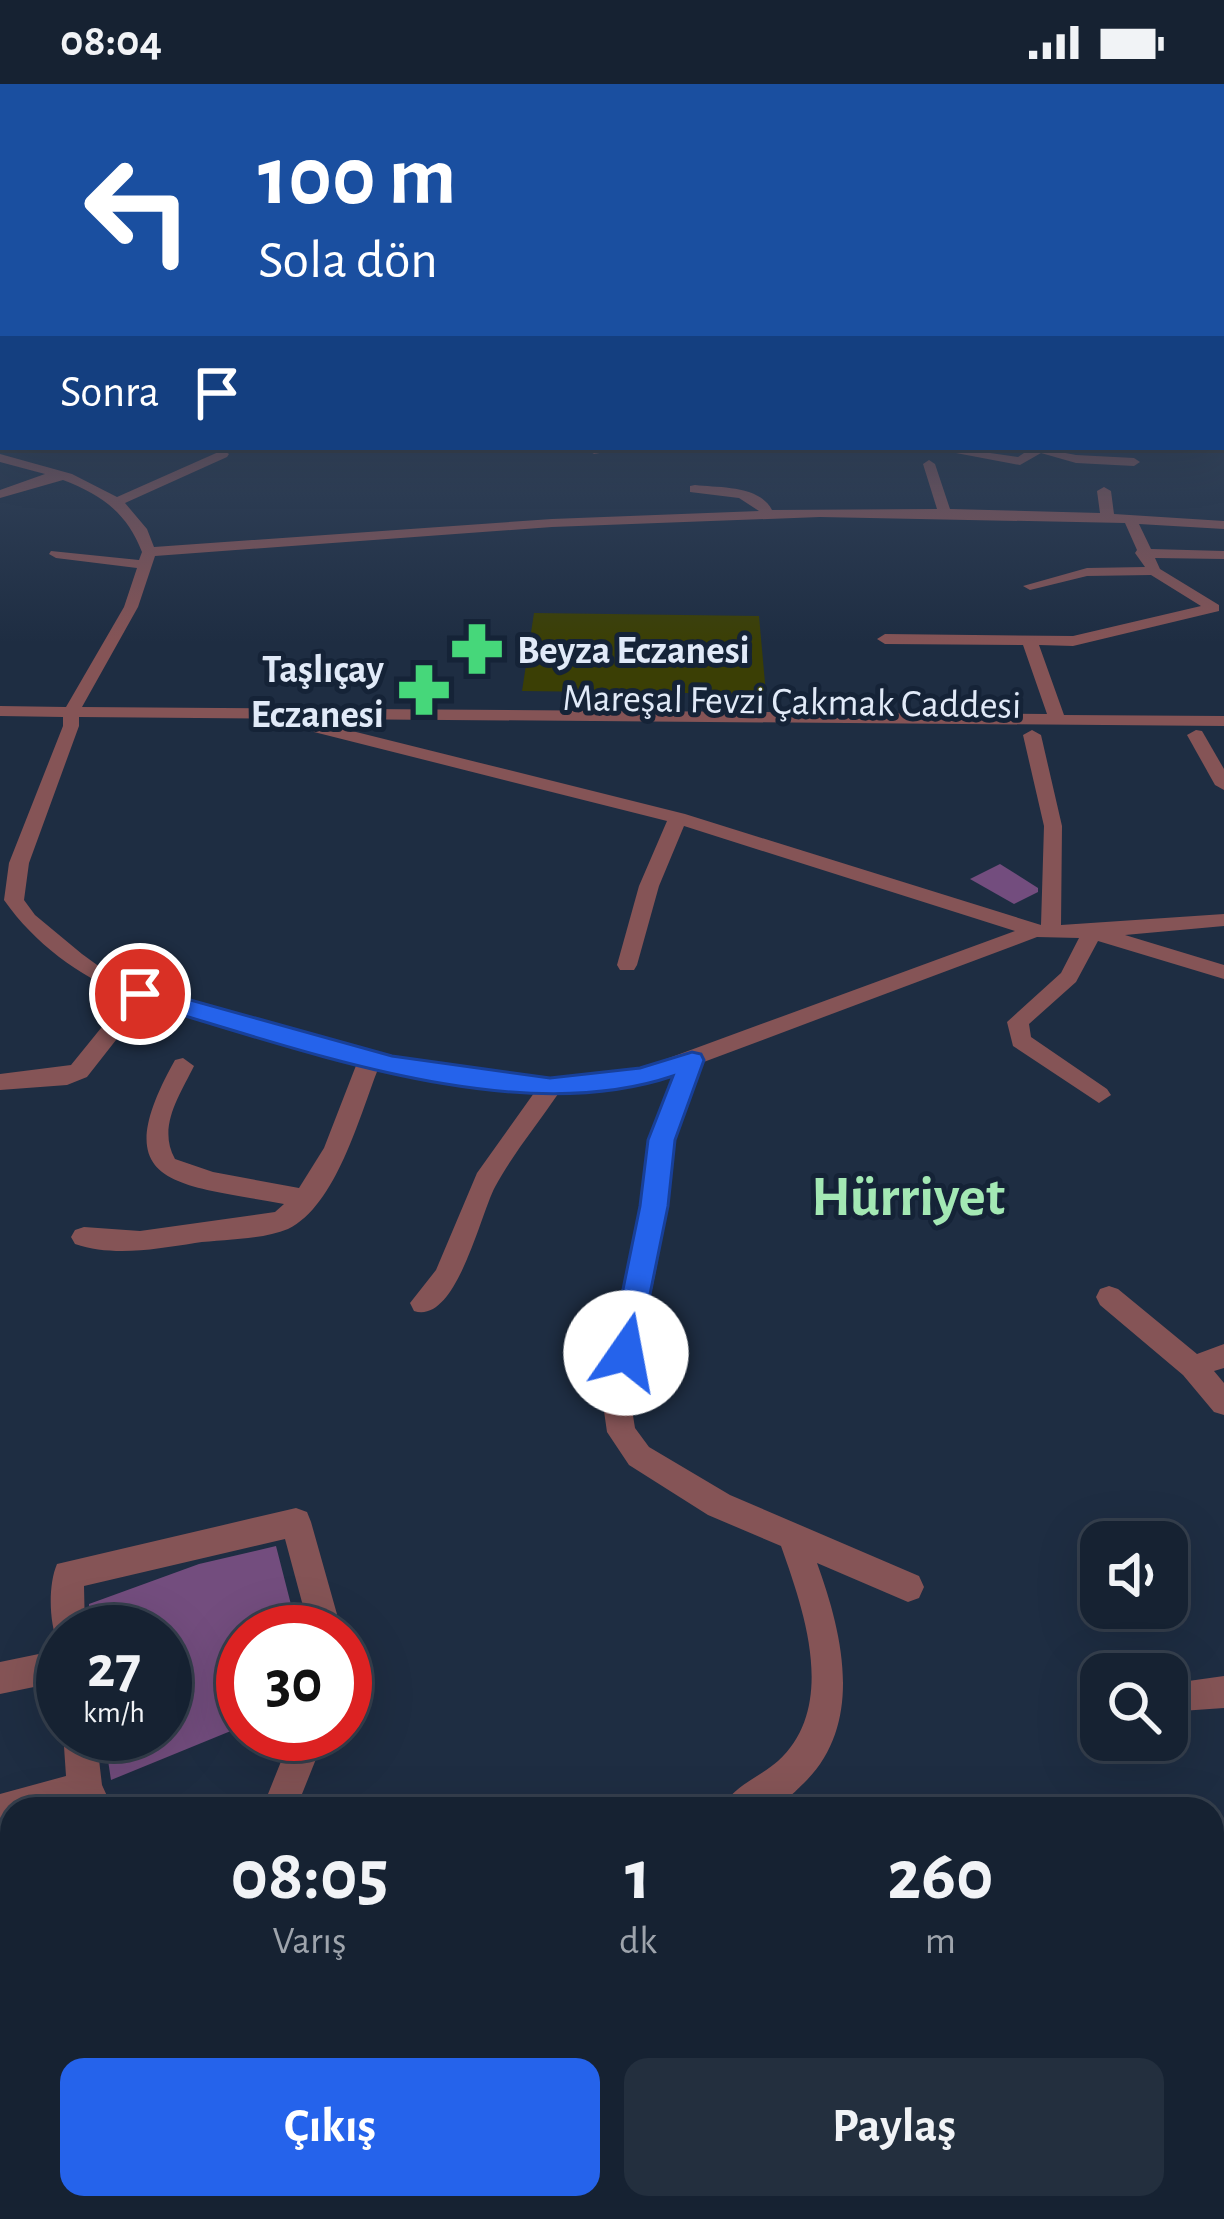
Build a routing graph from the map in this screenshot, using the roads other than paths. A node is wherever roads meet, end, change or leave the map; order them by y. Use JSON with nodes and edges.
{"nodes":[{"id":1,"x":1038,"y":450,"type":"edge"},
{"id":2,"x":1048,"y":450,"type":"edge"},
{"id":3,"x":962,"y":453,"type":"dead end"},
{"id":4,"x":223,"y":454,"type":"dead end"},
{"id":5,"x":0,"y":458,"type":"edge"},
{"id":6,"x":1134,"y":462,"type":"dead end"},
{"id":7,"x":929,"y":464,"type":"dead end"},
{"id":8,"x":58,"y":474,"type":"junction"},
{"id":9,"x":695,"y":489,"type":"dead end"},
{"id":10,"x":1104,"y":491,"type":"dead end"},
{"id":11,"x":0,"y":494,"type":"edge"},
{"id":12,"x":118,"y":501,"type":"junction"},
{"id":13,"x":944,"y":511,"type":"junction"},
{"id":14,"x":767,"y":514,"type":"junction"},
{"id":15,"x":1108,"y":515,"type":"junction"},
{"id":16,"x":1129,"y":517,"type":"junction"},
{"id":17,"x":1224,"y":525,"type":"edge"},
{"id":18,"x":1142,"y":553,"type":"junction"},
{"id":19,"x":56,"y":554,"type":"dead end"},
{"id":20,"x":1224,"y":555,"type":"edge"},
{"id":21,"x":147,"y":559,"type":"junction"},
{"id":22,"x":1154,"y":571,"type":"junction"},
{"id":23,"x":1030,"y":586,"type":"dead end"},
{"id":24,"x":1187,"y":591,"type":"junction"},
{"id":25,"x":1224,"y":591,"type":"edge"},
{"id":26,"x":885,"y":640,"type":"dead end"},
{"id":27,"x":1030,"y":643,"type":"junction"},
{"id":28,"x":0,"y":711,"type":"edge"},
{"id":29,"x":71,"y":719,"type":"junction"},
{"id":30,"x":1058,"y":722,"type":"junction"},
{"id":31,"x":1224,"y":722,"type":"edge"},
{"id":32,"x":0,"y":726,"type":"edge"},
{"id":33,"x":320,"y":728,"type":"junction"},
{"id":34,"x":1032,"y":735,"type":"junction"},
{"id":35,"x":1196,"y":735,"type":"junction"},
{"id":36,"x":1224,"y":735,"type":"edge"},
{"id":37,"x":1224,"y":785,"type":"edge"},
{"id":38,"x":678,"y":818,"type":"junction"},
{"id":39,"x":7,"y":905,"type":"edge"},
{"id":40,"x":1224,"y":920,"type":"edge"},
{"id":41,"x":1043,"y":931,"type":"junction"},
{"id":42,"x":1092,"y":932,"type":"junction"},
{"id":43,"x":627,"y":965,"type":"dead end"},
{"id":44,"x":1224,"y":972,"type":"edge"},
{"id":45,"x":140,"y":994,"type":"junction"},
{"id":46,"x":370,"y":1059,"type":"junction"},
{"id":47,"x":692,"y":1060,"type":"junction"},
{"id":48,"x":183,"y":1066,"type":"dead end"},
{"id":49,"x":0,"y":1082,"type":"edge"},
{"id":50,"x":550,"y":1088,"type":"junction"},
{"id":51,"x":1099,"y":1095,"type":"dead end"},
{"id":52,"x":306,"y":1199,"type":"junction"},
{"id":53,"x":84,"y":1237,"type":"dead end"},
{"id":54,"x":1108,"y":1297,"type":"dead end"},
{"id":55,"x":422,"y":1303,"type":"dead end"},
{"id":56,"x":1224,"y":1356,"type":"edge"},
{"id":57,"x":1193,"y":1367,"type":"junction"},
{"id":58,"x":1224,"y":1403,"type":"edge"},
{"id":59,"x":792,"y":1536,"type":"junction"},
{"id":60,"x":908,"y":1587,"type":"dead end"},
{"id":61,"x":69,"y":1605,"type":"edge"},
{"id":62,"x":319,"y":1605,"type":"edge"},
{"id":63,"x":36,"y":1671,"type":"edge"},
{"id":64,"x":0,"y":1678,"type":"edge"},
{"id":65,"x":1224,"y":1692,"type":"edge"},
{"id":66,"x":1188,"y":1696,"type":"edge"},
{"id":67,"x":84,"y":1761,"type":"edge"},
{"id":68,"x":298,"y":1761,"type":"edge"},
{"id":69,"x":90,"y":1797,"type":"edge"},
{"id":70,"x":283,"y":1797,"type":"edge"},
{"id":71,"x":757,"y":1797,"type":"edge"}],
"edges":[{"from":1,"to":3,"type":"street"},
{"from":2,"to":6,"type":"street"},
{"from":4,"to":12,"type":"street"},
{"from":5,"to":8,"type":"street"},
{"from":7,"to":13,"type":"street"},
{"from":8,"to":11,"type":"street"},
{"from":8,"to":12,"type":"street"},
{"from":9,"to":14,"type":"street"},
{"from":10,"to":15,"type":"street"},
{"from":12,"to":21,"type":"street"},
{"from":13,"to":14,"type":"street"},
{"from":13,"to":15,"type":"street"},
{"from":14,"to":21,"type":"street"},
{"from":15,"to":16,"type":"street"},
{"from":16,"to":17,"type":"street"},
{"from":16,"to":18,"type":"street"},
{"from":18,"to":20,"type":"street"},
{"from":18,"to":22,"type":"street"},
{"from":19,"to":21,"type":"street"},
{"from":21,"to":29,"type":"street"},
{"from":22,"to":23,"type":"street"},
{"from":22,"to":24,"type":"street"},
{"from":24,"to":25,"type":"street"},
{"from":24,"to":27,"type":"street"},
{"from":26,"to":27,"type":"street"},
{"from":27,"to":30,"type":"street"},
{"from":28,"to":29,"type":"street","name":"Mareşal Fevzi Çakmak Caddesi"},
{"from":29,"to":30,"type":"street","name":"Mareşal Fevzi Çakmak Caddesi"},
{"from":29,"to":32,"type":"street","name":"Mareşal Fevzi Çakmak Caddesi"},
{"from":29,"to":33,"type":"street","name":"Mareşal Fevzi Çakmak Caddesi"},
{"from":29,"to":39,"type":"street"},
{"from":30,"to":31,"type":"street","name":"Mareşal Fevzi Çakmak Caddesi"},
{"from":33,"to":34,"type":"street","name":"Mareşal Fevzi Çakmak Caddesi"},
{"from":33,"to":38,"type":"street"},
{"from":34,"to":35,"type":"street","name":"Mareşal Fevzi Çakmak Caddesi"},
{"from":34,"to":41,"type":"street"},
{"from":35,"to":36,"type":"street","name":"Mareşal Fevzi Çakmak Caddesi"},
{"from":35,"to":37,"type":"street"},
{"from":38,"to":41,"type":"street"},
{"from":38,"to":43,"type":"street"},
{"from":39,"to":45,"type":"street"},
{"from":40,"to":42,"type":"street"},
{"from":41,"to":42,"type":"street"},
{"from":41,"to":47,"type":"street"},
{"from":42,"to":44,"type":"street"},
{"from":42,"to":51,"type":"street"},
{"from":45,"to":46,"type":"street"},
{"from":45,"to":49,"type":"street"},
{"from":46,"to":50,"type":"street"},
{"from":46,"to":52,"type":"street"},
{"from":47,"to":50,"type":"street"},
{"from":47,"to":59,"type":"street"},
{"from":48,"to":52,"type":"street"},
{"from":50,"to":55,"type":"street"},
{"from":52,"to":53,"type":"street"},
{"from":54,"to":57,"type":"street"},
{"from":56,"to":57,"type":"street"},
{"from":57,"to":58,"type":"street"},
{"from":59,"to":60,"type":"street"},
{"from":59,"to":71,"type":"street"},
{"from":61,"to":62,"type":"street"},
{"from":63,"to":64,"type":"street"},
{"from":65,"to":66,"type":"street"},
{"from":67,"to":69,"type":"street"},
{"from":68,"to":70,"type":"street"}]}
